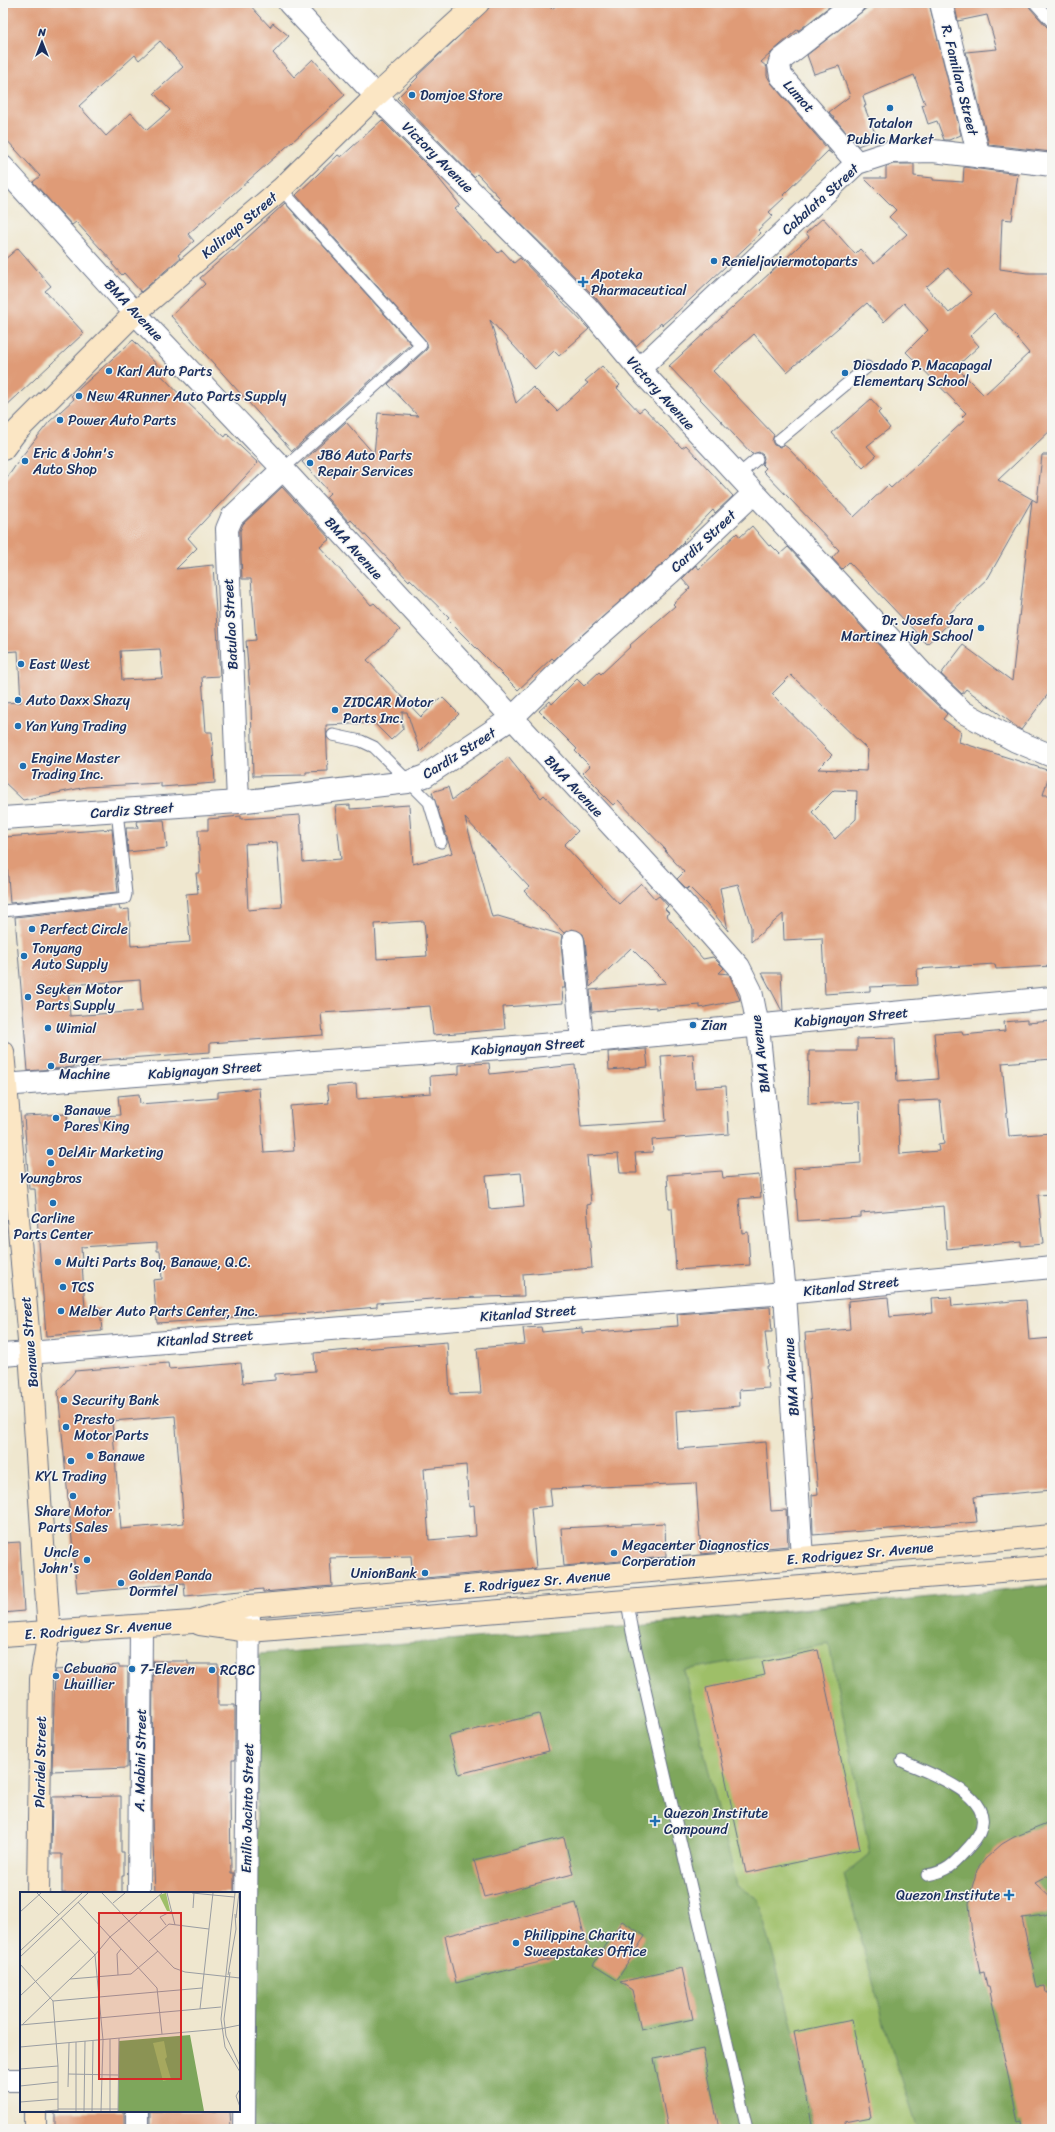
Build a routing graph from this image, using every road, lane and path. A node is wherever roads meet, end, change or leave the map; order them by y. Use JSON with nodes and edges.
{"nodes":[{"id":1,"x":288,"y":3,"type":"edge"},
{"id":2,"x":478,"y":3,"type":"edge"},
{"id":3,"x":854,"y":3,"type":"edge"},
{"id":4,"x":941,"y":3,"type":"edge"},
{"id":5,"x":1035,"y":3,"type":"edge"},
{"id":6,"x":1052,"y":22,"type":"edge"},
{"id":7,"x":376,"y":96,"type":"junction"},
{"id":8,"x":979,"y":157,"type":"junction"},
{"id":9,"x":857,"y":162,"type":"junction"},
{"id":10,"x":1052,"y":165,"type":"edge"},
{"id":11,"x":3,"y":167,"type":"edge"},
{"id":12,"x":281,"y":189,"type":"junction"},
{"id":13,"x":135,"y":313,"type":"junction"},
{"id":14,"x":868,"y":367,"type":"dead end"},
{"id":15,"x":639,"y":369,"type":"junction"},
{"id":16,"x":779,"y":440,"type":"dead end"},
{"id":17,"x":3,"y":449,"type":"edge"},
{"id":18,"x":757,"y":459,"type":"dead end"},
{"id":19,"x":283,"y":469,"type":"junction"},
{"id":20,"x":737,"y":476,"type":"junction"},
{"id":21,"x":753,"y":494,"type":"junction"},
{"id":22,"x":512,"y":718,"type":"junction"},
{"id":23,"x":333,"y":736,"type":"dead end"},
{"id":24,"x":1052,"y":756,"type":"edge"},
{"id":25,"x":408,"y":782,"type":"junction"},
{"id":26,"x":238,"y":802,"type":"junction"},
{"id":27,"x":117,"y":811,"type":"junction"},
{"id":28,"x":3,"y":818,"type":"edge"},
{"id":29,"x":441,"y":842,"type":"dead end"},
{"id":30,"x":3,"y":910,"type":"edge"},
{"id":31,"x":573,"y":941,"type":"dead end"},
{"id":32,"x":1052,"y":998,"type":"edge"},
{"id":33,"x":758,"y":1026,"type":"junction"},
{"id":34,"x":582,"y":1042,"type":"junction"},
{"id":35,"x":3,"y":1052,"type":"edge"},
{"id":36,"x":5,"y":1084,"type":"edge"},
{"id":37,"x":1052,"y":1267,"type":"edge"},
{"id":38,"x":785,"y":1292,"type":"junction"},
{"id":39,"x":30,"y":1352,"type":"junction"},
{"id":40,"x":3,"y":1355,"type":"edge"},
{"id":41,"x":1052,"y":1536,"type":"edge"},
{"id":42,"x":802,"y":1558,"type":"junction"},
{"id":43,"x":1052,"y":1567,"type":"edge"},
{"id":44,"x":627,"y":1601,"type":"junction"},
{"id":45,"x":249,"y":1606,"type":"junction"},
{"id":46,"x":192,"y":1622,"type":"junction"},
{"id":47,"x":141,"y":1627,"type":"junction"},
{"id":48,"x":249,"y":1631,"type":"junction"},
{"id":49,"x":48,"y":1632,"type":"junction"},
{"id":50,"x":3,"y":1635,"type":"edge"},
{"id":51,"x":902,"y":1761,"type":"dead end"},
{"id":52,"x":927,"y":1874,"type":"dead end"},
{"id":53,"x":38,"y":1892,"type":"edge"},
{"id":54,"x":139,"y":1892,"type":"edge"},
{"id":55,"x":3,"y":2080,"type":"edge"},
{"id":56,"x":20,"y":2080,"type":"edge"},
{"id":57,"x":241,"y":2083,"type":"edge"},
{"id":58,"x":35,"y":2112,"type":"edge"},
{"id":59,"x":137,"y":2112,"type":"edge"},
{"id":60,"x":35,"y":2129,"type":"edge"},
{"id":61,"x":137,"y":2129,"type":"edge"},
{"id":62,"x":244,"y":2129,"type":"edge"},
{"id":63,"x":747,"y":2129,"type":"edge"}],
"edges":[{"from":1,"to":7,"type":"street","name":"Victory Avenue"},
{"from":2,"to":7,"type":"main road","name":"Kaliraya Street"},
{"from":3,"to":9,"type":"street","name":"Lumot"},
{"from":4,"to":8,"type":"street","name":"R. Familara Street"},
{"from":5,"to":6,"type":"lane"},
{"from":7,"to":12,"type":"main road","name":"Kaliraya Street"},
{"from":7,"to":15,"type":"street","name":"Victory Avenue"},
{"from":8,"to":9,"type":"street","name":"Cabalata Street"},
{"from":8,"to":10,"type":"street","name":"Cabalata Street"},
{"from":9,"to":15,"type":"street","name":"Cabalata Street"},
{"from":11,"to":13,"type":"street","name":"BMA Avenue"},
{"from":12,"to":13,"type":"main road","name":"Kaliraya Street"},
{"from":12,"to":19,"type":"lane"},
{"from":13,"to":17,"type":"main road","name":"Kaliraya Street"},
{"from":13,"to":19,"type":"street","name":"BMA Avenue"},
{"from":14,"to":16,"type":"lane"},
{"from":15,"to":20,"type":"street","name":"Victory Avenue"},
{"from":18,"to":20,"type":"lane"},
{"from":19,"to":22,"type":"street","name":"BMA Avenue"},
{"from":19,"to":26,"type":"street","name":"Batulao Street"},
{"from":20,"to":21,"type":"street","name":"Victory Avenue"},
{"from":21,"to":22,"type":"street","name":"Cardiz Street"},
{"from":21,"to":24,"type":"street","name":"Victory Avenue"},
{"from":22,"to":25,"type":"street","name":"Cardiz Street"},
{"from":22,"to":33,"type":"street","name":"BMA Avenue"},
{"from":23,"to":25,"type":"lane"},
{"from":25,"to":26,"type":"street","name":"Cardiz Street"},
{"from":25,"to":29,"type":"lane"},
{"from":26,"to":27,"type":"street","name":"Cardiz Street"},
{"from":27,"to":28,"type":"street","name":"Cardiz Street"},
{"from":27,"to":30,"type":"lane"},
{"from":31,"to":34,"type":"street"},
{"from":32,"to":33,"type":"street","name":"Kabignayan Street"},
{"from":33,"to":34,"type":"street","name":"Kabignayan Street"},
{"from":33,"to":38,"type":"street","name":"BMA Avenue"},
{"from":34,"to":36,"type":"street","name":"Kabignayan Street"},
{"from":35,"to":36,"type":"main road","name":"Banawe Street"},
{"from":36,"to":39,"type":"main road","name":"Banawe Street"},
{"from":37,"to":38,"type":"street","name":"Kitanlad Street"},
{"from":38,"to":39,"type":"street","name":"Kitanlad Street"},
{"from":38,"to":42,"type":"street","name":"BMA Avenue"},
{"from":39,"to":40,"type":"street","name":"Kitanlad Street"},
{"from":39,"to":49,"type":"main road","name":"Banawe Street"},
{"from":41,"to":42,"type":"main road","name":"E. Rodriguez Sr. Avenue"},
{"from":42,"to":45,"type":"main road","name":"E. Rodriguez Sr. Avenue"},
{"from":43,"to":44,"type":"main road","name":"E. Rodriguez Sr. Avenue"},
{"from":44,"to":48,"type":"main road","name":"E. Rodriguez Sr. Avenue"},
{"from":44,"to":63,"type":"lane"},
{"from":45,"to":46,"type":"main road","name":"E. Rodriguez Sr. Avenue"},
{"from":45,"to":48,"type":"street","name":"Emilio Jacinto Street"},
{"from":46,"to":47,"type":"main road","name":"E. Rodriguez Sr. Avenue"},
{"from":46,"to":48,"type":"main road","name":"E. Rodriguez Sr. Avenue"},
{"from":47,"to":49,"type":"main road","name":"E. Rodriguez Sr. Avenue"},
{"from":47,"to":54,"type":"street","name":"A. Mabini Street"},
{"from":48,"to":57,"type":"street","name":"Emilio Jacinto Street"},
{"from":49,"to":50,"type":"main road","name":"E. Rodriguez Sr. Avenue"},
{"from":49,"to":53,"type":"main road","name":"Plaridel Street"},
{"from":51,"to":52,"type":"lane"},
{"from":55,"to":56,"type":"street"},
{"from":57,"to":62,"type":"street","name":"Emilio Jacinto Street"},
{"from":58,"to":60,"type":"main road"},
{"from":59,"to":61,"type":"street"}]}
